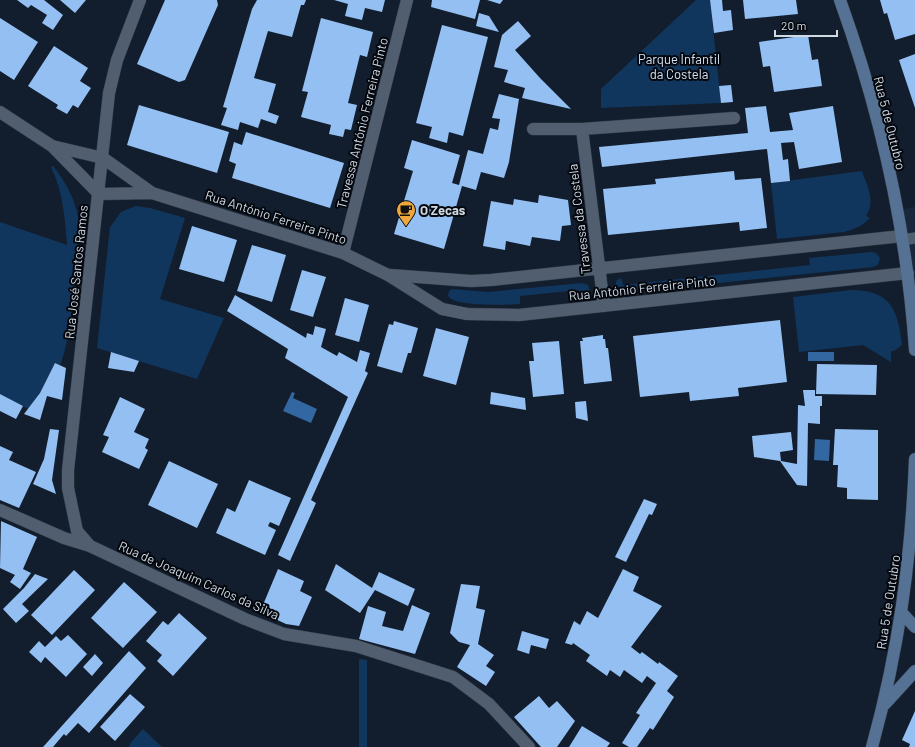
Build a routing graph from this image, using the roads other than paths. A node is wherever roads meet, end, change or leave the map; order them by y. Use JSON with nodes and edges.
{"nodes":[{"id":1,"x":140,"y":0,"type":"edge"},
{"id":2,"x":407,"y":0,"type":"edge"},
{"id":3,"x":840,"y":0,"type":"edge"},
{"id":4,"x":0,"y":112,"type":"edge"},
{"id":5,"x":734,"y":118,"type":"dead end"},
{"id":6,"x":534,"y":129,"type":"dead end"},
{"id":7,"x":582,"y":129,"type":"junction"},
{"id":8,"x":52,"y":146,"type":"junction"},
{"id":9,"x":103,"y":158,"type":"junction"},
{"id":10,"x":152,"y":193,"type":"junction"},
{"id":11,"x":99,"y":194,"type":"junction"},
{"id":12,"x":902,"y":238,"type":"junction"},
{"id":13,"x":915,"y":238,"type":"edge"},
{"id":14,"x":343,"y":252,"type":"junction"},
{"id":15,"x":599,"y":269,"type":"junction"},
{"id":16,"x":908,"y":273,"type":"junction"},
{"id":17,"x":388,"y":275,"type":"junction"},
{"id":18,"x":604,"y":306,"type":"junction"},
{"id":19,"x":915,"y":350,"type":"edge"},
{"id":20,"x":915,"y":459,"type":"edge"},
{"id":21,"x":0,"y":510,"type":"edge"},
{"id":22,"x":90,"y":546,"type":"junction"},
{"id":23,"x":912,"y":561,"type":"edge"},
{"id":24,"x":902,"y":614,"type":"junction"},
{"id":25,"x":915,"y":627,"type":"edge"},
{"id":26,"x":915,"y":671,"type":"edge"},
{"id":27,"x":884,"y":705,"type":"junction"},
{"id":28,"x":529,"y":747,"type":"edge"},
{"id":29,"x":872,"y":747,"type":"edge"}],
"edges":[{"from":1,"to":9,"type":"street","name":"Rua José Santos Ramos"},
{"from":2,"to":14,"type":"street","name":"Travessa António Ferreira Pinto"},
{"from":3,"to":12,"type":"main road","name":"Rua 5 de Outubro"},
{"from":4,"to":8,"type":"street"},
{"from":5,"to":7,"type":"street"},
{"from":6,"to":7,"type":"street"},
{"from":7,"to":15,"type":"street","name":"Travessa da Costela"},
{"from":8,"to":9,"type":"street"},
{"from":8,"to":11,"type":"street"},
{"from":9,"to":10,"type":"street","name":"Rua António Ferreira Pinto"},
{"from":9,"to":11,"type":"street","name":"Rua José Santos Ramos"},
{"from":10,"to":11,"type":"street","name":"Rua António Ferreira Pinto"},
{"from":10,"to":14,"type":"street","name":"Rua António Ferreira Pinto"},
{"from":11,"to":22,"type":"street","name":"Rua José Santos Ramos"},
{"from":12,"to":13,"type":"lane"},
{"from":12,"to":15,"type":"street","name":"Rua António Ferreira Pinto"},
{"from":12,"to":16,"type":"main road","name":"Rua 5 de Outubro"},
{"from":14,"to":17,"type":"street","name":"Rua António Ferreira Pinto"},
{"from":15,"to":17,"type":"street","name":"Rua António Ferreira Pinto"},
{"from":15,"to":18,"type":"street","name":"Travessa da Costela"},
{"from":16,"to":18,"type":"street","name":"Rua António Ferreira Pinto"},
{"from":16,"to":19,"type":"main road","name":"Rua 5 de Outubro"},
{"from":17,"to":18,"type":"street","name":"Rua António Ferreira Pinto"},
{"from":20,"to":23,"type":"main road","name":"Rua 5 de Outubro"},
{"from":21,"to":22,"type":"street","name":"Rua de Joaquim Carlos da Silva"},
{"from":22,"to":28,"type":"street","name":"Rua de Joaquim Carlos da Silva"},
{"from":23,"to":24,"type":"main road","name":"Rua 5 de Outubro"},
{"from":24,"to":25,"type":"main road"},
{"from":24,"to":27,"type":"main road","name":"Rua 5 de Outubro"},
{"from":26,"to":27,"type":"main road"},
{"from":27,"to":29,"type":"main road","name":"Rua 5 de Outubro"}]}
